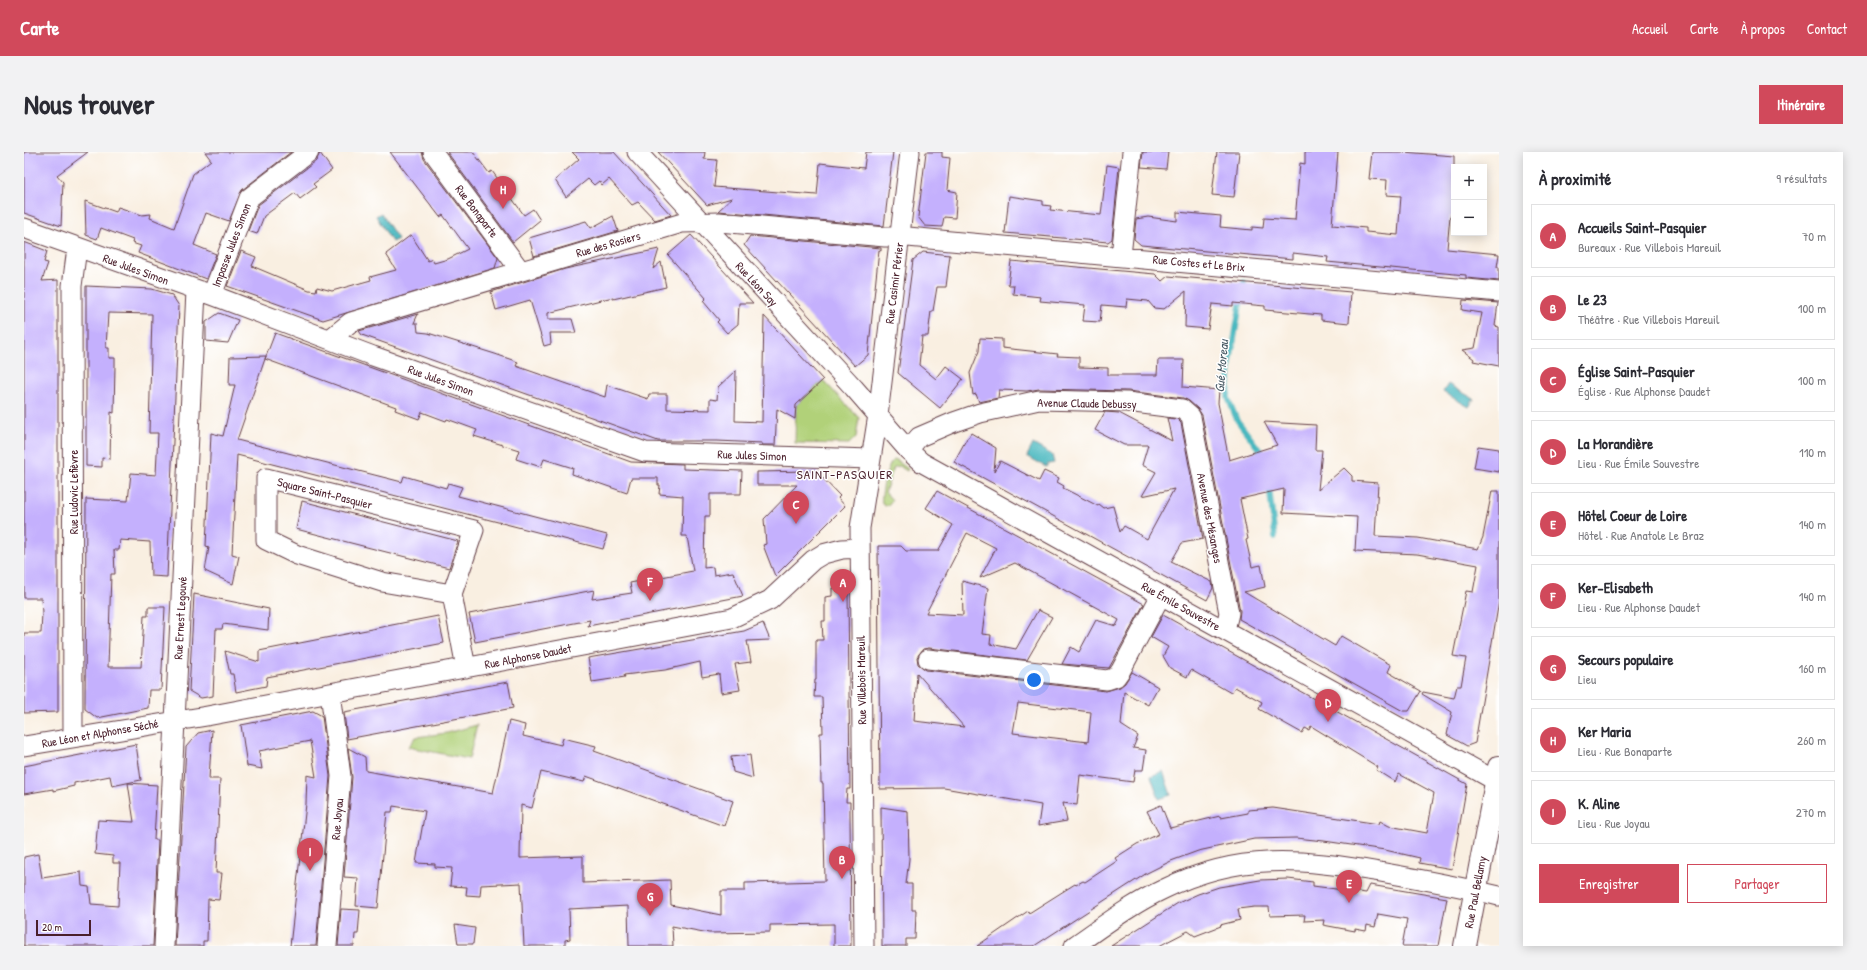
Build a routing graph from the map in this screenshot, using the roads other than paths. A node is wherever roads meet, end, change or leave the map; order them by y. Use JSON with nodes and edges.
{"nodes":[{"id":1,"x":309,"y":152,"type":"edge"},
{"id":2,"x":433,"y":152,"type":"edge"},
{"id":3,"x":637,"y":152,"type":"edge"},
{"id":4,"x":910,"y":152,"type":"edge"},
{"id":5,"x":1132,"y":152,"type":"edge"},
{"id":6,"x":701,"y":222,"type":"junction"},
{"id":7,"x":24,"y":228,"type":"edge"},
{"id":8,"x":900,"y":237,"type":"junction"},
{"id":9,"x":77,"y":248,"type":"junction"},
{"id":10,"x":1121,"y":256,"type":"junction"},
{"id":11,"x":520,"y":270,"type":"junction"},
{"id":12,"x":1499,"y":292,"type":"edge"},
{"id":13,"x":204,"y":293,"type":"junction"},
{"id":14,"x":330,"y":339,"type":"junction"},
{"id":15,"x":1182,"y":410,"type":"joint"},
{"id":16,"x":878,"y":415,"type":"junction"},
{"id":17,"x":908,"y":450,"type":"junction"},
{"id":18,"x":871,"y":459,"type":"junction"},
{"id":19,"x":860,"y":548,"type":"junction"},
{"id":20,"x":452,"y":594,"type":"junction"},
{"id":21,"x":1161,"y":595,"type":"junction"},
{"id":22,"x":1225,"y":630,"type":"junction"},
{"id":23,"x":928,"y":659,"type":"dead end"},
{"id":24,"x":466,"y":668,"type":"junction"},
{"id":25,"x":330,"y":693,"type":"junction"},
{"id":26,"x":175,"y":721,"type":"junction"},
{"id":27,"x":73,"y":737,"type":"junction"},
{"id":28,"x":24,"y":746,"type":"edge"},
{"id":29,"x":1498,"y":774,"type":"edge"},
{"id":30,"x":1475,"y":890,"type":"junction"},
{"id":31,"x":1499,"y":896,"type":"edge"},
{"id":32,"x":164,"y":946,"type":"edge"},
{"id":33,"x":327,"y":946,"type":"edge"},
{"id":34,"x":864,"y":946,"type":"edge"},
{"id":35,"x":1074,"y":946,"type":"edge"},
{"id":36,"x":1465,"y":946,"type":"edge"}],
"edges":[{"from":1,"to":13,"type":"street","name":"Impasse Jules Simon"},
{"from":2,"to":11,"type":"street","name":"Rue Bonaparte"},
{"from":3,"to":6,"type":"street","name":"Rue Léon Say"},
{"from":4,"to":8,"type":"street","name":"Rue Casimir Périer"},
{"from":5,"to":10,"type":"street"},
{"from":6,"to":8,"type":"street","name":"Rue des Rosiers"},
{"from":6,"to":11,"type":"street","name":"Rue des Rosiers"},
{"from":6,"to":16,"type":"street","name":"Rue Léon Say"},
{"from":7,"to":9,"type":"street","name":"Rue Jules Simon"},
{"from":8,"to":10,"type":"street","name":"Rue Costes et Le Brix"},
{"from":8,"to":16,"type":"street","name":"Rue Casimir Périer"},
{"from":9,"to":13,"type":"street","name":"Rue Jules Simon"},
{"from":9,"to":27,"type":"street","name":"Rue Ludovic Lefièvre"},
{"from":10,"to":12,"type":"street","name":"Rue Costes et Le Brix"},
{"from":11,"to":14,"type":"street","name":"Rue des Rosiers"},
{"from":13,"to":14,"type":"street","name":"Rue Jules Simon"},
{"from":13,"to":26,"type":"street","name":"Rue Ernest Legouvé"},
{"from":14,"to":18,"type":"street","name":"Rue Jules Simon"},
{"from":15,"to":17,"type":"street","name":"Avenue Claude Debussy"},
{"from":15,"to":22,"type":"street","name":"Avenue des Mésanges"},
{"from":16,"to":17,"type":"street","name":"Rue Émile Souvestre"},
{"from":16,"to":18,"type":"street","name":"Rue Villebois Mareuil"},
{"from":17,"to":21,"type":"street","name":"Rue Émile Souvestre"},
{"from":18,"to":19,"type":"street","name":"Rue Villebois Mareuil"},
{"from":19,"to":24,"type":"street","name":"Rue Alphonse Daudet"},
{"from":19,"to":34,"type":"street","name":"Rue Villebois Mareuil"},
{"from":20,"to":20,"type":"street","name":"Square Saint-Pasquier"},
{"from":20,"to":24,"type":"street","name":"Square Saint-Pasquier"},
{"from":21,"to":22,"type":"street","name":"Rue Émile Souvestre"},
{"from":21,"to":23,"type":"street"},
{"from":22,"to":29,"type":"street","name":"Rue Émile Souvestre"},
{"from":24,"to":25,"type":"street","name":"Rue Alphonse Daudet"},
{"from":25,"to":26,"type":"street","name":"Rue Alphonse Daudet"},
{"from":25,"to":33,"type":"street","name":"Rue Joyau"},
{"from":26,"to":27,"type":"street","name":"Rue Léon et Alphonse Séché"},
{"from":26,"to":32,"type":"street","name":"Rue Ernest Legouvé"},
{"from":27,"to":28,"type":"street","name":"Rue Léon et Alphonse Séché"},
{"from":29,"to":30,"type":"main road","name":"Rue Paul Bellamy"},
{"from":30,"to":31,"type":"street"},
{"from":30,"to":35,"type":"street"},
{"from":30,"to":36,"type":"main road","name":"Rue Paul Bellamy"}]}
